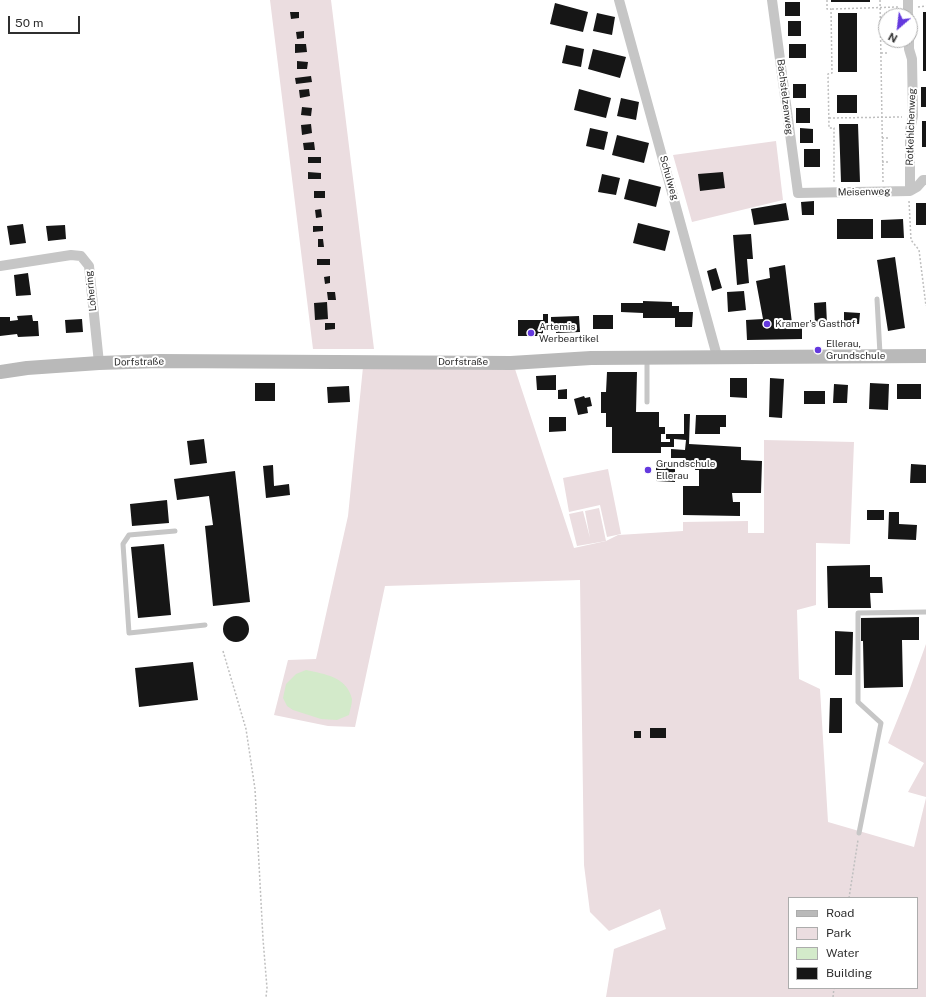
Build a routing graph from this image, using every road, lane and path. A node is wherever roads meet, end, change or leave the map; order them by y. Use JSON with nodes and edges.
{"nodes":[{"id":1,"x":619,"y":0,"type":"edge"},
{"id":2,"x":772,"y":0,"type":"edge"},
{"id":3,"x":827,"y":0,"type":"edge"},
{"id":4,"x":880,"y":0,"type":"edge"},
{"id":5,"x":926,"y":6,"type":"edge"},
{"id":6,"x":880,"y":7,"type":"junction"},
{"id":7,"x":908,"y":8,"type":"edge"},
{"id":8,"x":831,"y":9,"type":"junction"},
{"id":9,"x":881,"y":48,"type":"edge"},
{"id":10,"x":909,"y":48,"type":"edge"},
{"id":11,"x":881,"y":53,"type":"junction"},
{"id":12,"x":888,"y":53,"type":"dead end"},
{"id":13,"x":913,"y":116,"type":"junction"},
{"id":14,"x":882,"y":117,"type":"junction"},
{"id":15,"x":829,"y":118,"type":"junction"},
{"id":16,"x":882,"y":138,"type":"junction"},
{"id":17,"x":889,"y":138,"type":"dead end"},
{"id":18,"x":882,"y":162,"type":"junction"},
{"id":19,"x":890,"y":162,"type":"dead end"},
{"id":20,"x":926,"y":180,"type":"edge"},
{"id":21,"x":910,"y":191,"type":"junction"},
{"id":22,"x":883,"y":192,"type":"junction"},
{"id":23,"x":798,"y":193,"type":"joint"},
{"id":24,"x":834,"y":193,"type":"junction"},
{"id":25,"x":0,"y":266,"type":"edge"},
{"id":26,"x":877,"y":299,"type":"dead end"},
{"id":27,"x":926,"y":306,"type":"edge"},
{"id":28,"x":718,"y":356,"type":"junction"},
{"id":29,"x":880,"y":356,"type":"junction"},
{"id":30,"x":926,"y":356,"type":"edge"},
{"id":31,"x":647,"y":358,"type":"junction"},
{"id":32,"x":99,"y":363,"type":"junction"},
{"id":33,"x":0,"y":372,"type":"edge"},
{"id":34,"x":647,"y":402,"type":"dead end"},
{"id":35,"x":175,"y":531,"type":"dead end"},
{"id":36,"x":926,"y":612,"type":"edge"},
{"id":37,"x":206,"y":625,"type":"dead end"},
{"id":38,"x":223,"y":651,"type":"dead end"},
{"id":39,"x":859,"y":833,"type":"joint"},
{"id":40,"x":849,"y":897,"type":"edge"},
{"id":41,"x":266,"y":997,"type":"edge"}],
"edges":[{"from":1,"to":28,"type":"street","name":"Schulweg"},
{"from":2,"to":23,"type":"street","name":"Bachstelzenweg"},
{"from":3,"to":8,"type":"path"},
{"from":4,"to":6,"type":"path"},
{"from":5,"to":7,"type":"path"},
{"from":6,"to":7,"type":"path"},
{"from":6,"to":8,"type":"path"},
{"from":8,"to":15,"type":"path"},
{"from":9,"to":11,"type":"path"},
{"from":10,"to":13,"type":"street","name":"Rotkehlchenweg"},
{"from":11,"to":12,"type":"path"},
{"from":11,"to":14,"type":"path"},
{"from":13,"to":14,"type":"path"},
{"from":13,"to":21,"type":"street","name":"Rotkehlchenweg"},
{"from":14,"to":15,"type":"path"},
{"from":14,"to":16,"type":"path"},
{"from":15,"to":24,"type":"path"},
{"from":16,"to":17,"type":"path"},
{"from":16,"to":18,"type":"path"},
{"from":18,"to":19,"type":"path"},
{"from":18,"to":22,"type":"path"},
{"from":20,"to":21,"type":"street"},
{"from":21,"to":22,"type":"street","name":"Meisenweg"},
{"from":21,"to":27,"type":"path"},
{"from":22,"to":24,"type":"street","name":"Meisenweg"},
{"from":23,"to":24,"type":"street","name":"Meisenweg"},
{"from":25,"to":32,"type":"street","name":"Lohering"},
{"from":26,"to":29,"type":"lane"},
{"from":28,"to":29,"type":"street","name":"Dorfstraße"},
{"from":28,"to":31,"type":"street","name":"Dorfstraße"},
{"from":29,"to":30,"type":"street","name":"Dorfstraße"},
{"from":31,"to":32,"type":"street","name":"Dorfstraße"},
{"from":31,"to":34,"type":"lane"},
{"from":32,"to":33,"type":"street","name":"Dorfstraße"},
{"from":35,"to":37,"type":"lane"},
{"from":36,"to":39,"type":"lane"},
{"from":38,"to":41,"type":"path"},
{"from":39,"to":40,"type":"path"}]}
